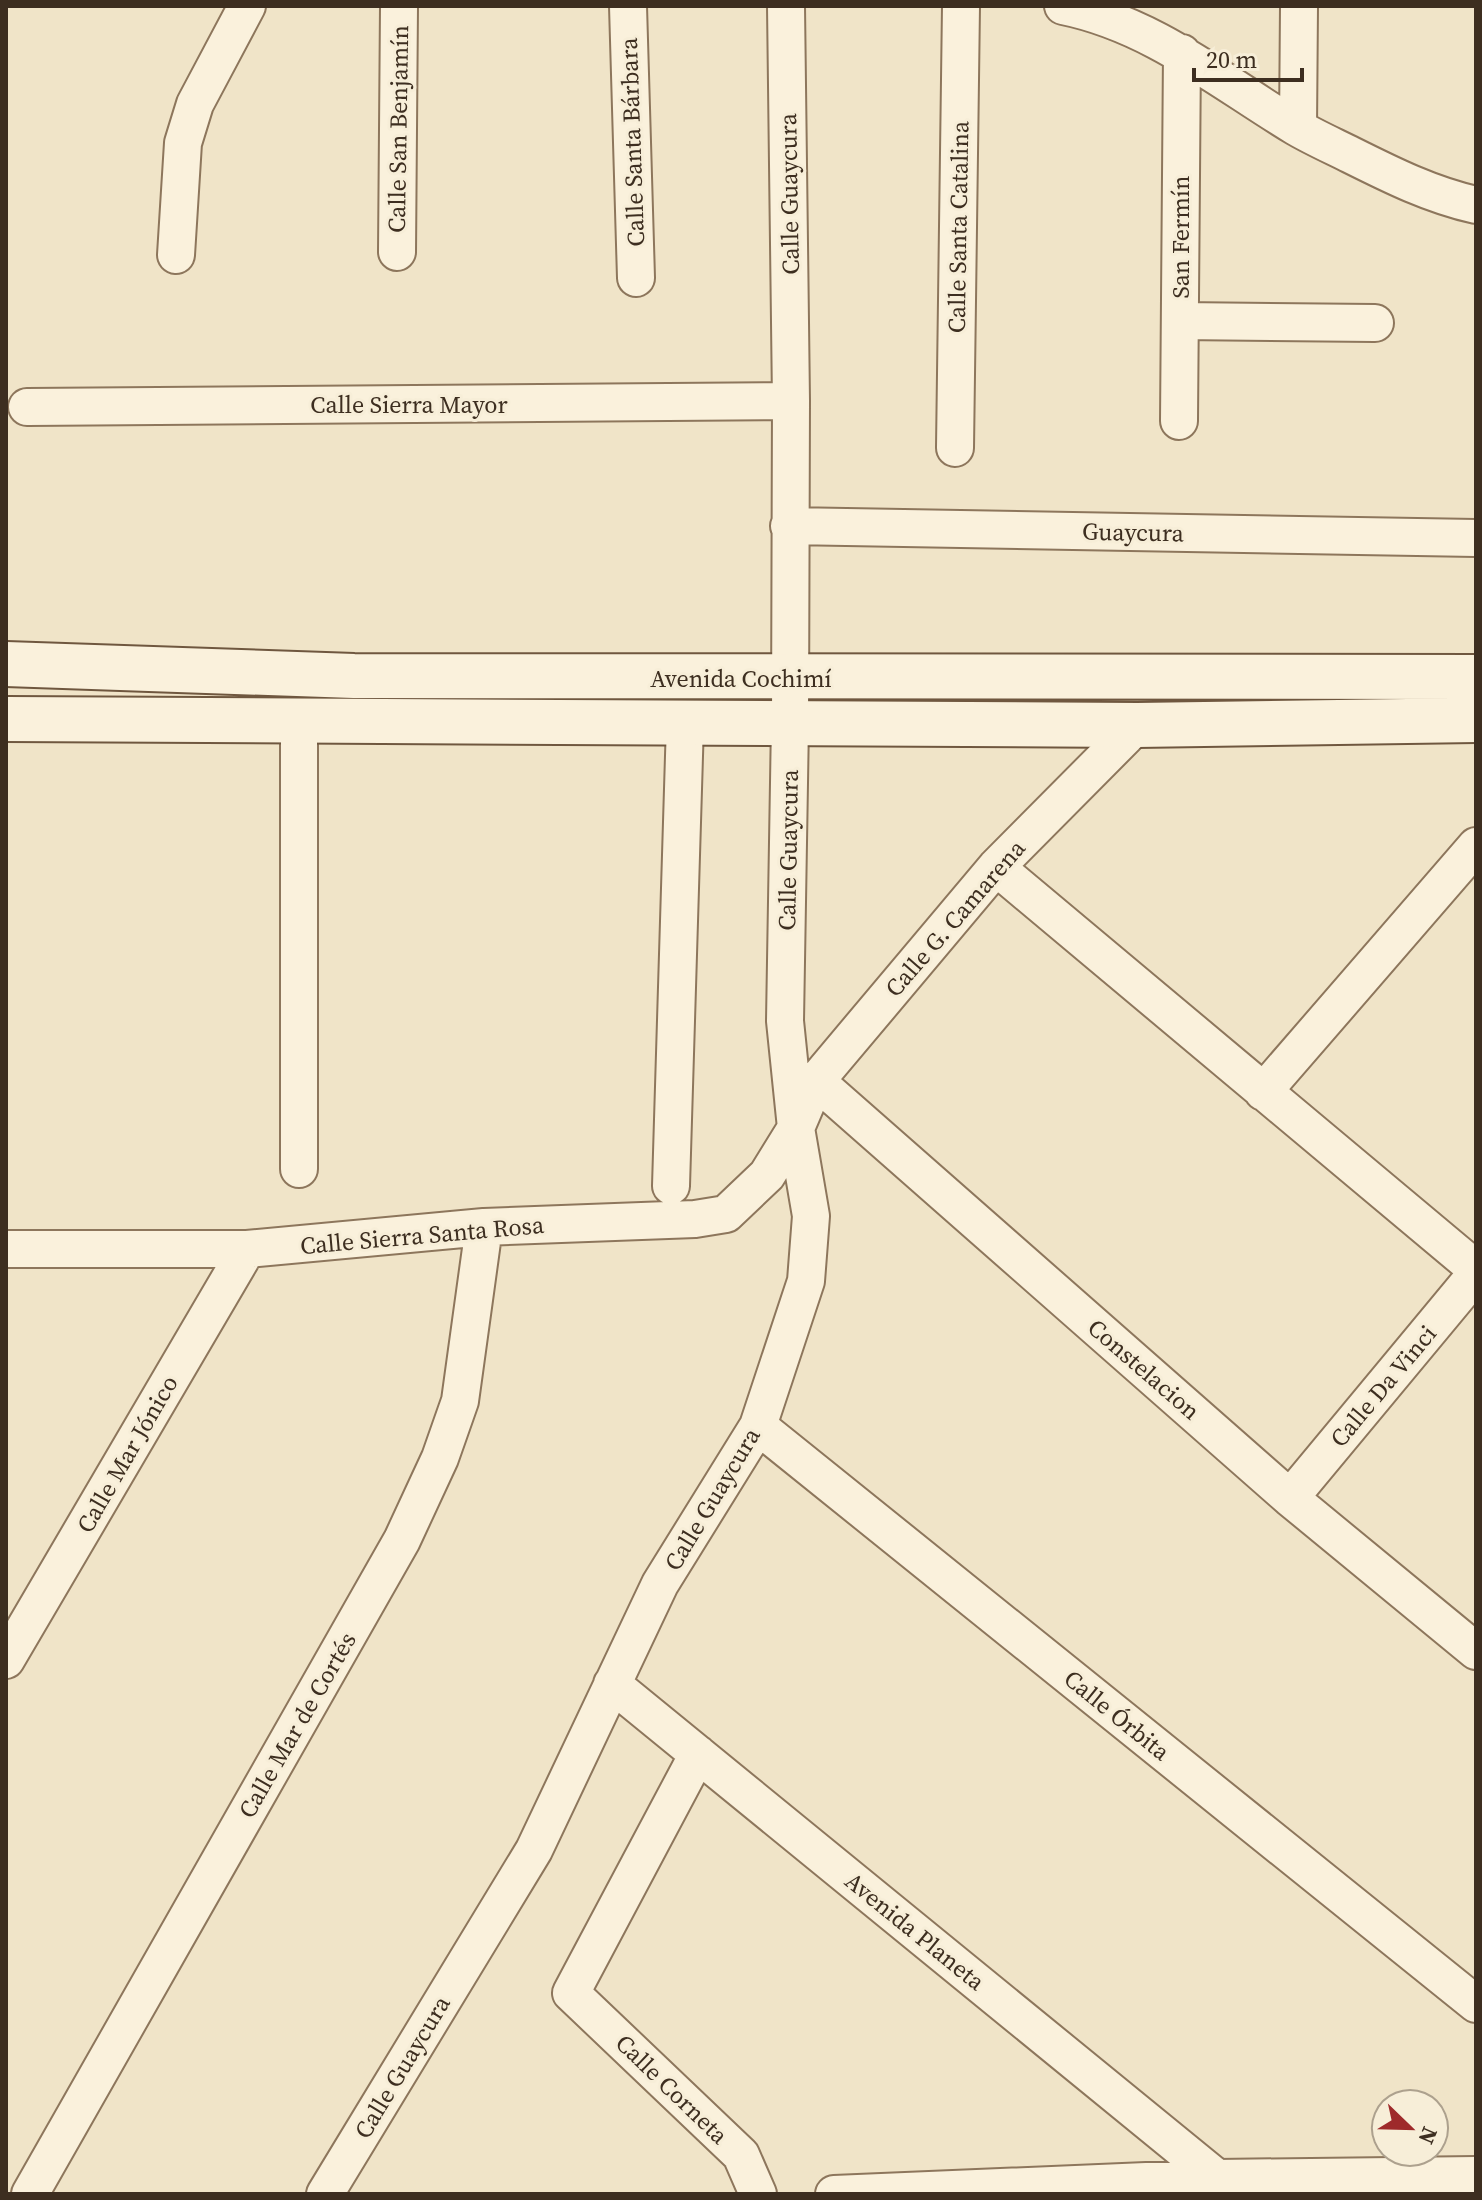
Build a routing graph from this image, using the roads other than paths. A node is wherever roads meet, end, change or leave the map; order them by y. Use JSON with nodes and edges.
{"nodes":[{"id":1,"x":247,"y":6,"type":"edge"},
{"id":2,"x":399,"y":6,"type":"edge"},
{"id":3,"x":628,"y":6,"type":"edge"},
{"id":4,"x":786,"y":6,"type":"edge"},
{"id":5,"x":961,"y":6,"type":"edge"},
{"id":6,"x":1063,"y":6,"type":"edge"},
{"id":7,"x":1299,"y":6,"type":"edge"},
{"id":8,"x":1182,"y":53,"type":"junction"},
{"id":9,"x":1298,"y":128,"type":"junction"},
{"id":10,"x":1476,"y":205,"type":"edge"},
{"id":11,"x":397,"y":252,"type":"dead end"},
{"id":12,"x":176,"y":255,"type":"dead end"},
{"id":13,"x":636,"y":278,"type":"dead end"},
{"id":14,"x":1180,"y":321,"type":"junction"},
{"id":15,"x":1375,"y":323,"type":"dead end"},
{"id":16,"x":791,"y":401,"type":"junction"},
{"id":17,"x":27,"y":407,"type":"dead end"},
{"id":18,"x":1179,"y":421,"type":"dead end"},
{"id":19,"x":955,"y":448,"type":"dead end"},
{"id":20,"x":789,"y":526,"type":"junction"},
{"id":21,"x":1476,"y":538,"type":"edge"},
{"id":22,"x":6,"y":664,"type":"edge"},
{"id":23,"x":1476,"y":677,"type":"edge"},
{"id":24,"x":791,"y":678,"type":"junction"},
{"id":25,"x":6,"y":719,"type":"edge"},
{"id":26,"x":1476,"y":720,"type":"edge"},
{"id":27,"x":299,"y":721,"type":"junction"},
{"id":28,"x":685,"y":723,"type":"junction"},
{"id":29,"x":790,"y":723,"type":"junction"},
{"id":30,"x":1137,"y":725,"type":"junction"},
{"id":31,"x":1476,"y":846,"type":"edge"},
{"id":32,"x":996,"y":867,"type":"junction"},
{"id":33,"x":816,"y":1081,"type":"junction"},
{"id":34,"x":1263,"y":1092,"type":"junction"},
{"id":35,"x":796,"y":1128,"type":"junction"},
{"id":36,"x":299,"y":1169,"type":"dead end"},
{"id":37,"x":671,"y":1186,"type":"dead end"},
{"id":38,"x":484,"y":1227,"type":"junction"},
{"id":39,"x":6,"y":1249,"type":"edge"},
{"id":40,"x":247,"y":1249,"type":"junction"},
{"id":41,"x":1476,"y":1272,"type":"edge"},
{"id":42,"x":758,"y":1426,"type":"junction"},
{"id":43,"x":1290,"y":1498,"type":"junction"},
{"id":44,"x":1476,"y":1651,"type":"edge"},
{"id":45,"x":6,"y":1660,"type":"edge"},
{"id":46,"x":612,"y":1684,"type":"junction"},
{"id":47,"x":698,"y":1754,"type":"junction"},
{"id":48,"x":1476,"y":2004,"type":"edge"},
{"id":49,"x":1476,"y":2175,"type":"edge"},
{"id":50,"x":1217,"y":2178,"type":"junction"},
{"id":51,"x":30,"y":2194,"type":"edge"},
{"id":52,"x":325,"y":2194,"type":"edge"},
{"id":53,"x":758,"y":2194,"type":"edge"},
{"id":54,"x":834,"y":2194,"type":"edge"}],
"edges":[{"from":1,"to":12,"type":"street"},
{"from":2,"to":11,"type":"street","name":"Calle San Benjamín"},
{"from":3,"to":13,"type":"street","name":"Calle Santa Bárbara"},
{"from":4,"to":16,"type":"street","name":"Calle Guaycura"},
{"from":5,"to":19,"type":"street","name":"Calle Santa Catalina"},
{"from":6,"to":8,"type":"street"},
{"from":7,"to":9,"type":"street"},
{"from":8,"to":9,"type":"street"},
{"from":8,"to":14,"type":"street","name":"San Fermín"},
{"from":9,"to":10,"type":"street"},
{"from":14,"to":15,"type":"street"},
{"from":14,"to":18,"type":"street","name":"San Fermín"},
{"from":16,"to":17,"type":"street","name":"Calle Sierra Mayor"},
{"from":16,"to":20,"type":"street","name":"Calle Guaycura"},
{"from":20,"to":21,"type":"street","name":"Guaycura"},
{"from":20,"to":24,"type":"street","name":"Calle Guaycura"},
{"from":22,"to":24,"type":"street","name":"Avenida Cochimí"},
{"from":23,"to":24,"type":"street","name":"Avenida Cochimí"},
{"from":24,"to":29,"type":"street","name":"Calle Guaycura"},
{"from":25,"to":27,"type":"street","name":"Avenida Cochimí"},
{"from":26,"to":30,"type":"street","name":"Avenida Cochimí"},
{"from":27,"to":28,"type":"street","name":"Avenida Cochimí"},
{"from":27,"to":36,"type":"street"},
{"from":28,"to":29,"type":"street","name":"Avenida Cochimí"},
{"from":28,"to":37,"type":"street"},
{"from":29,"to":30,"type":"street","name":"Avenida Cochimí"},
{"from":29,"to":35,"type":"street","name":"Calle Guaycura"},
{"from":30,"to":32,"type":"street","name":"Calle G. Camarena"},
{"from":31,"to":34,"type":"street"},
{"from":32,"to":33,"type":"street","name":"Calle G. Camarena"},
{"from":32,"to":34,"type":"street"},
{"from":33,"to":35,"type":"street","name":"Calle G. Camarena"},
{"from":33,"to":43,"type":"street","name":"Constelacion"},
{"from":34,"to":41,"type":"street"},
{"from":35,"to":38,"type":"street","name":"Calle Sierra Santa Rosa"},
{"from":35,"to":42,"type":"street","name":"Calle Guaycura"},
{"from":38,"to":40,"type":"street","name":"Calle Sierra Santa Rosa"},
{"from":38,"to":51,"type":"street","name":"Calle Mar de Cortés"},
{"from":39,"to":40,"type":"street","name":"Calle Sierra Santa Rosa"},
{"from":40,"to":45,"type":"street","name":"Calle Mar Jónico"},
{"from":41,"to":43,"type":"street","name":"Calle Da Vinci"},
{"from":42,"to":46,"type":"street","name":"Calle Guaycura"},
{"from":42,"to":48,"type":"street","name":"Calle Órbita"},
{"from":43,"to":44,"type":"street","name":"Constelacion"},
{"from":46,"to":47,"type":"street","name":"Avenida Planeta"},
{"from":46,"to":52,"type":"street","name":"Calle Guaycura"},
{"from":47,"to":50,"type":"street","name":"Avenida Planeta"},
{"from":47,"to":53,"type":"street","name":"Calle Corneta"},
{"from":49,"to":50,"type":"street"},
{"from":50,"to":54,"type":"street"}]}
